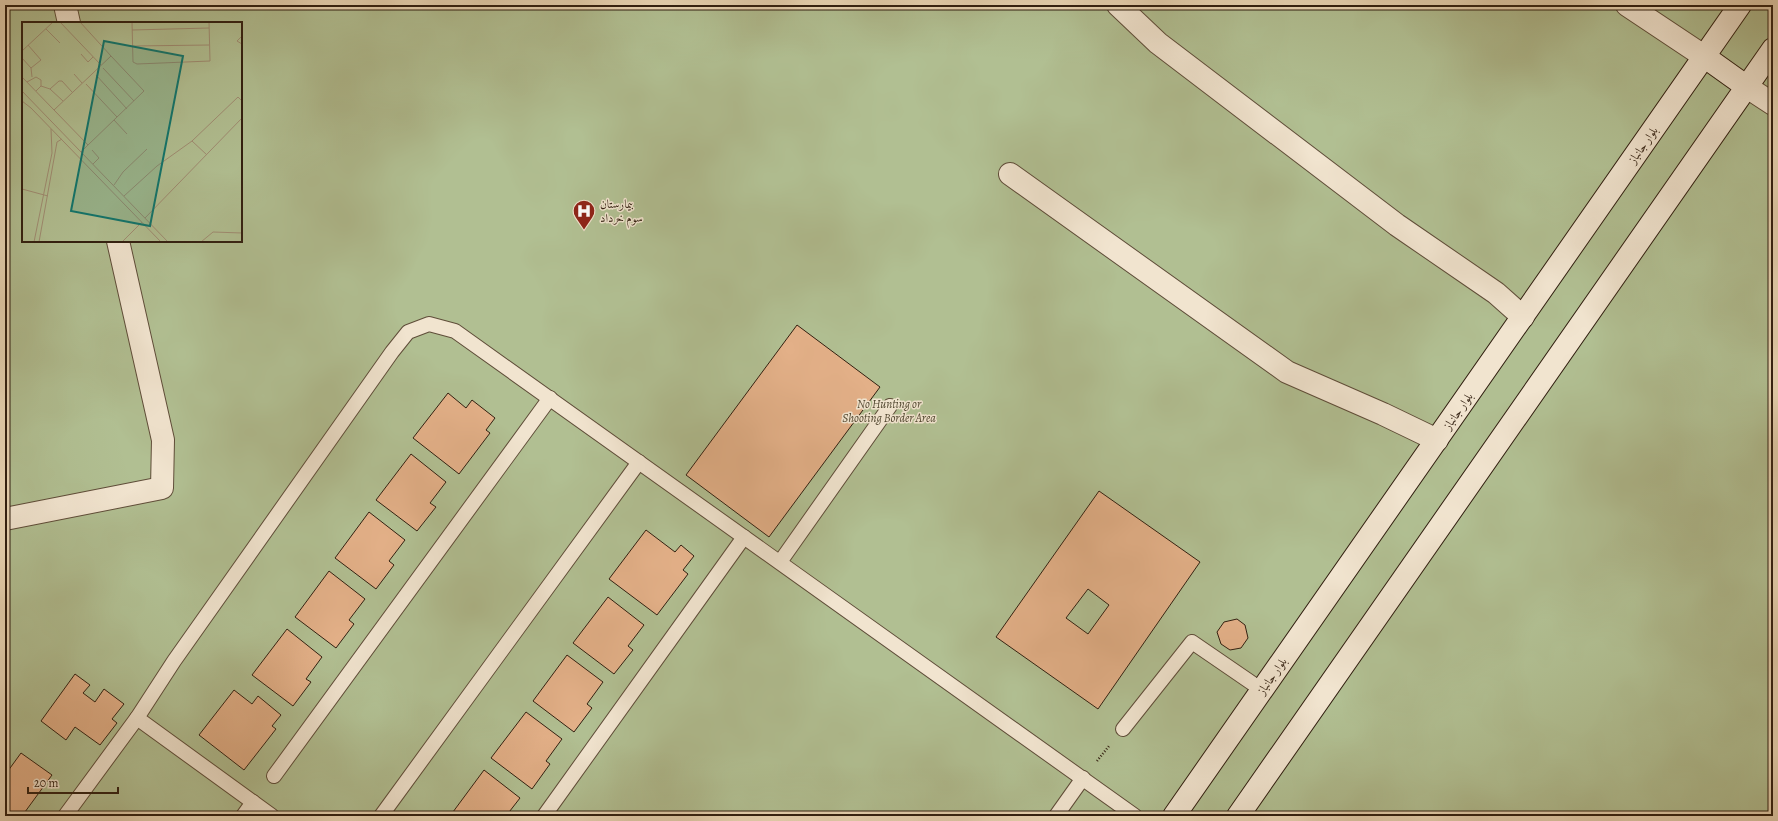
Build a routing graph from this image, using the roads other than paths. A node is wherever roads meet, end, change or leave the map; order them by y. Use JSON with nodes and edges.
{"nodes":[{"id":1,"x":65,"y":5,"type":"edge"},
{"id":2,"x":1118,"y":5,"type":"edge"},
{"id":3,"x":1627,"y":5,"type":"edge"},
{"id":4,"x":1740,"y":5,"type":"edge"},
{"id":5,"x":69,"y":22,"type":"edge"},
{"id":6,"x":1773,"y":49,"type":"edge"},
{"id":7,"x":1705,"y":57,"type":"junction"},
{"id":8,"x":1747,"y":87,"type":"junction"},
{"id":9,"x":1773,"y":104,"type":"edge"},
{"id":10,"x":1010,"y":174,"type":"dead end"},
{"id":11,"x":118,"y":242,"type":"edge"},
{"id":12,"x":1523,"y":317,"type":"junction"},
{"id":13,"x":550,"y":398,"type":"junction"},
{"id":14,"x":890,"y":406,"type":"dead end"},
{"id":15,"x":1437,"y":440,"type":"junction"},
{"id":16,"x":639,"y":462,"type":"junction"},
{"id":17,"x":5,"y":519,"type":"edge"},
{"id":18,"x":744,"y":537,"type":"junction"},
{"id":19,"x":780,"y":562,"type":"junction"},
{"id":20,"x":1262,"y":690,"type":"junction"},
{"id":21,"x":136,"y":718,"type":"junction"},
{"id":22,"x":1123,"y":729,"type":"road end"},
{"id":23,"x":274,"y":776,"type":"dead end"},
{"id":24,"x":1083,"y":778,"type":"junction"},
{"id":25,"x":253,"y":802,"type":"junction"},
{"id":26,"x":65,"y":816,"type":"edge"},
{"id":27,"x":243,"y":816,"type":"edge"},
{"id":28,"x":272,"y":816,"type":"edge"},
{"id":29,"x":381,"y":816,"type":"edge"},
{"id":30,"x":544,"y":816,"type":"edge"},
{"id":31,"x":1056,"y":816,"type":"edge"},
{"id":32,"x":1135,"y":816,"type":"edge"},
{"id":33,"x":1174,"y":816,"type":"edge"},
{"id":34,"x":1238,"y":816,"type":"edge"}],
"edges":[{"from":1,"to":5,"type":"main road"},
{"from":2,"to":12,"type":"main road"},
{"from":3,"to":7,"type":"main road"},
{"from":4,"to":7,"type":"main road","name":"بلوار جانباز"},
{"from":6,"to":8,"type":"main road"},
{"from":7,"to":8,"type":"main road"},
{"from":7,"to":12,"type":"main road","name":"بلوار جانباز"},
{"from":8,"to":9,"type":"main road"},
{"from":8,"to":34,"type":"main road"},
{"from":10,"to":15,"type":"main road"},
{"from":11,"to":17,"type":"main road"},
{"from":12,"to":15,"type":"main road","name":"بلوار جانباز"},
{"from":13,"to":16,"type":"lane"},
{"from":13,"to":21,"type":"lane"},
{"from":13,"to":23,"type":"lane"},
{"from":14,"to":19,"type":"lane"},
{"from":15,"to":20,"type":"main road","name":"بلوار جانباز"},
{"from":16,"to":18,"type":"lane"},
{"from":16,"to":29,"type":"lane"},
{"from":18,"to":19,"type":"lane"},
{"from":18,"to":30,"type":"lane"},
{"from":19,"to":24,"type":"lane"},
{"from":20,"to":22,"type":"lane"},
{"from":20,"to":33,"type":"main road","name":"بلوار جانباز"},
{"from":21,"to":25,"type":"lane"},
{"from":21,"to":26,"type":"lane"},
{"from":24,"to":31,"type":"lane"},
{"from":24,"to":32,"type":"lane"},
{"from":25,"to":27,"type":"lane"},
{"from":25,"to":28,"type":"lane"}]}
